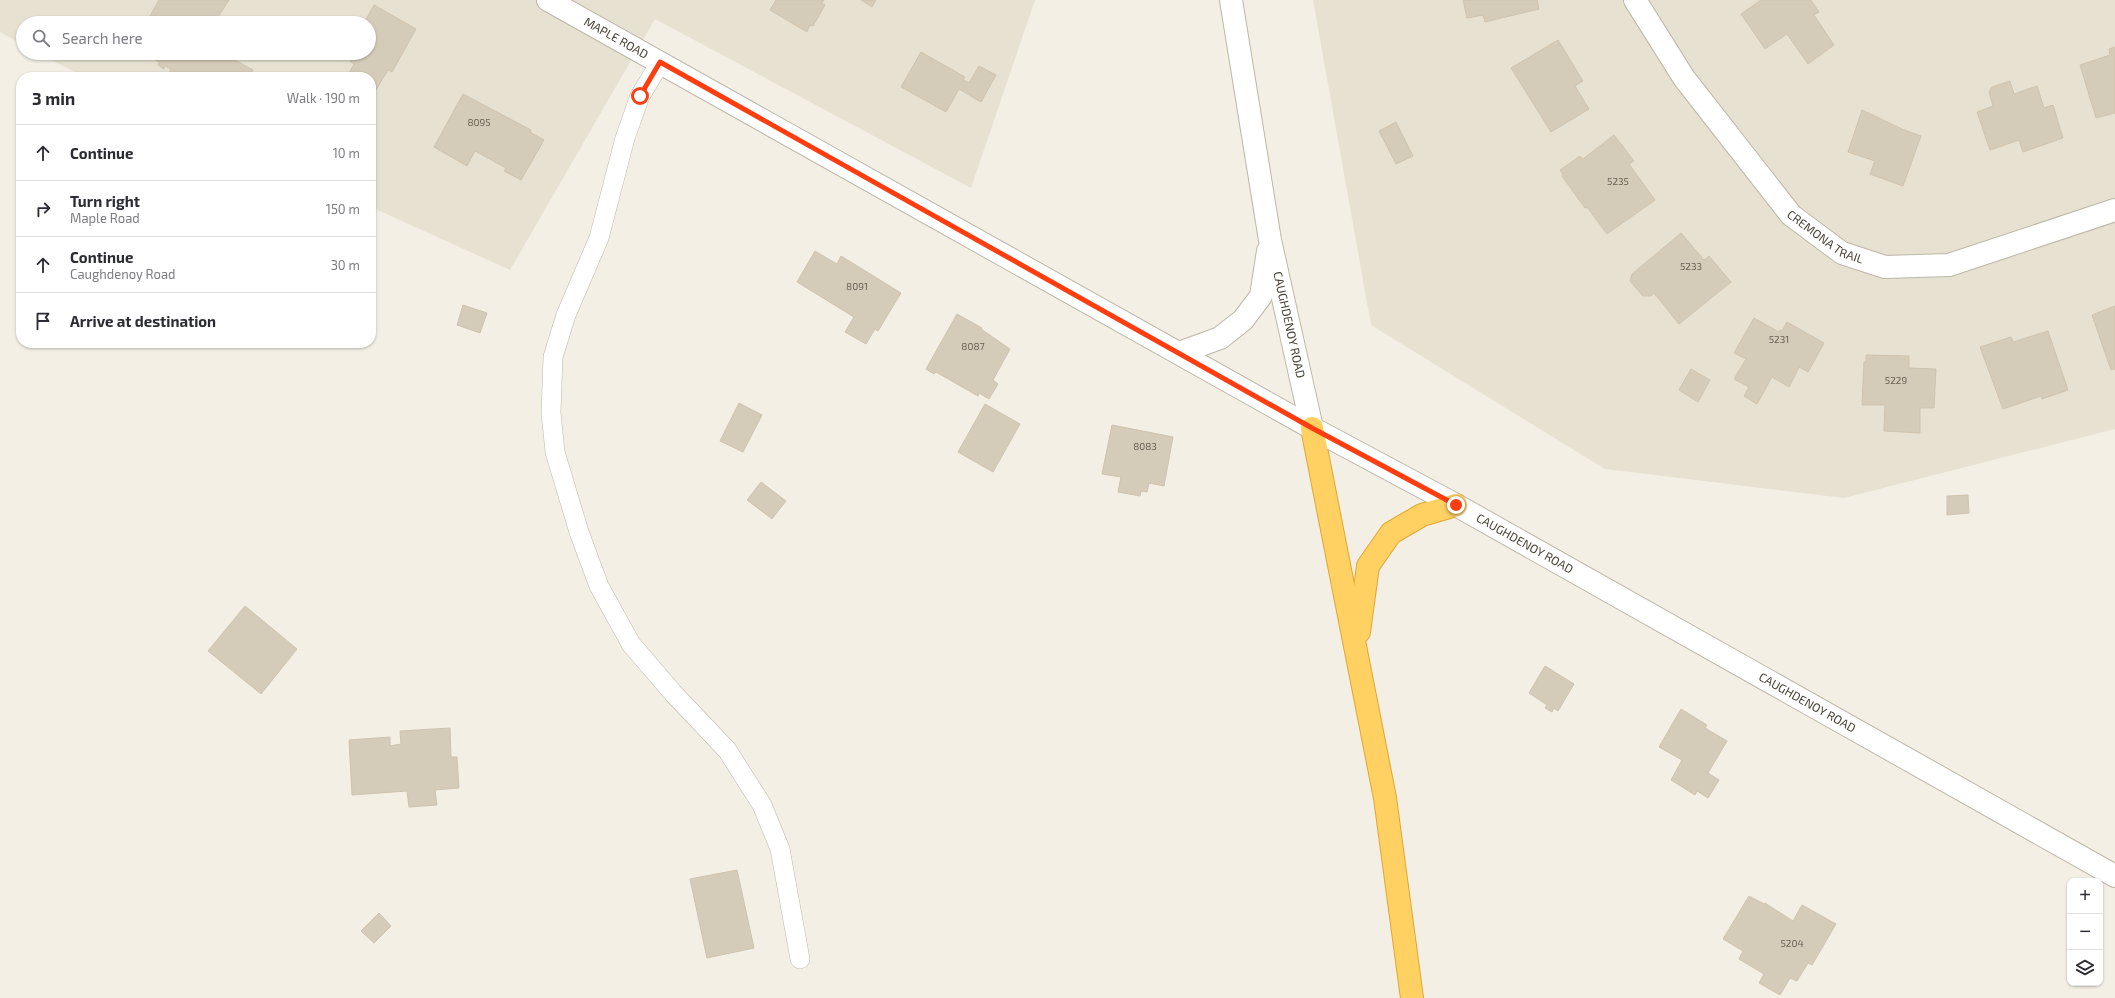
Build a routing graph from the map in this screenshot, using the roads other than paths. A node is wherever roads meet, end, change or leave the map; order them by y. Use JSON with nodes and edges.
{"nodes":[{"id":1,"x":548,"y":0,"type":"edge"},
{"id":2,"x":1231,"y":0,"type":"edge"},
{"id":3,"x":1635,"y":0,"type":"edge"},
{"id":4,"x":660,"y":62,"type":"junction"},
{"id":5,"x":2115,"y":210,"type":"edge"},
{"id":6,"x":1270,"y":240,"type":"junction"},
{"id":7,"x":1179,"y":353,"type":"junction"},
{"id":8,"x":1312,"y":428,"type":"junction"},
{"id":9,"x":1456,"y":505,"type":"junction"},
{"id":10,"x":1357,"y":651,"type":"junction"},
{"id":11,"x":2115,"y":876,"type":"edge"},
{"id":12,"x":800,"y":959,"type":"dead end"},
{"id":13,"x":1412,"y":998,"type":"edge"}],
"edges":[{"from":1,"to":4,"type":"street","name":"MAPLE ROAD"},
{"from":2,"to":6,"type":"street","name":"CAUGHDENOY ROAD"},
{"from":3,"to":5,"type":"street","name":"CREMONA TRAIL"},
{"from":4,"to":7,"type":"street","name":"MAPLE ROAD"},
{"from":4,"to":12,"type":"lane"},
{"from":6,"to":7,"type":"street"},
{"from":6,"to":8,"type":"street","name":"CAUGHDENOY ROAD"},
{"from":7,"to":8,"type":"street","name":"MAPLE ROAD"},
{"from":8,"to":9,"type":"street","name":"CAUGHDENOY ROAD"},
{"from":8,"to":10,"type":"highway"},
{"from":9,"to":10,"type":"highway"},
{"from":9,"to":11,"type":"street","name":"CAUGHDENOY ROAD"},
{"from":10,"to":13,"type":"highway"}]}
